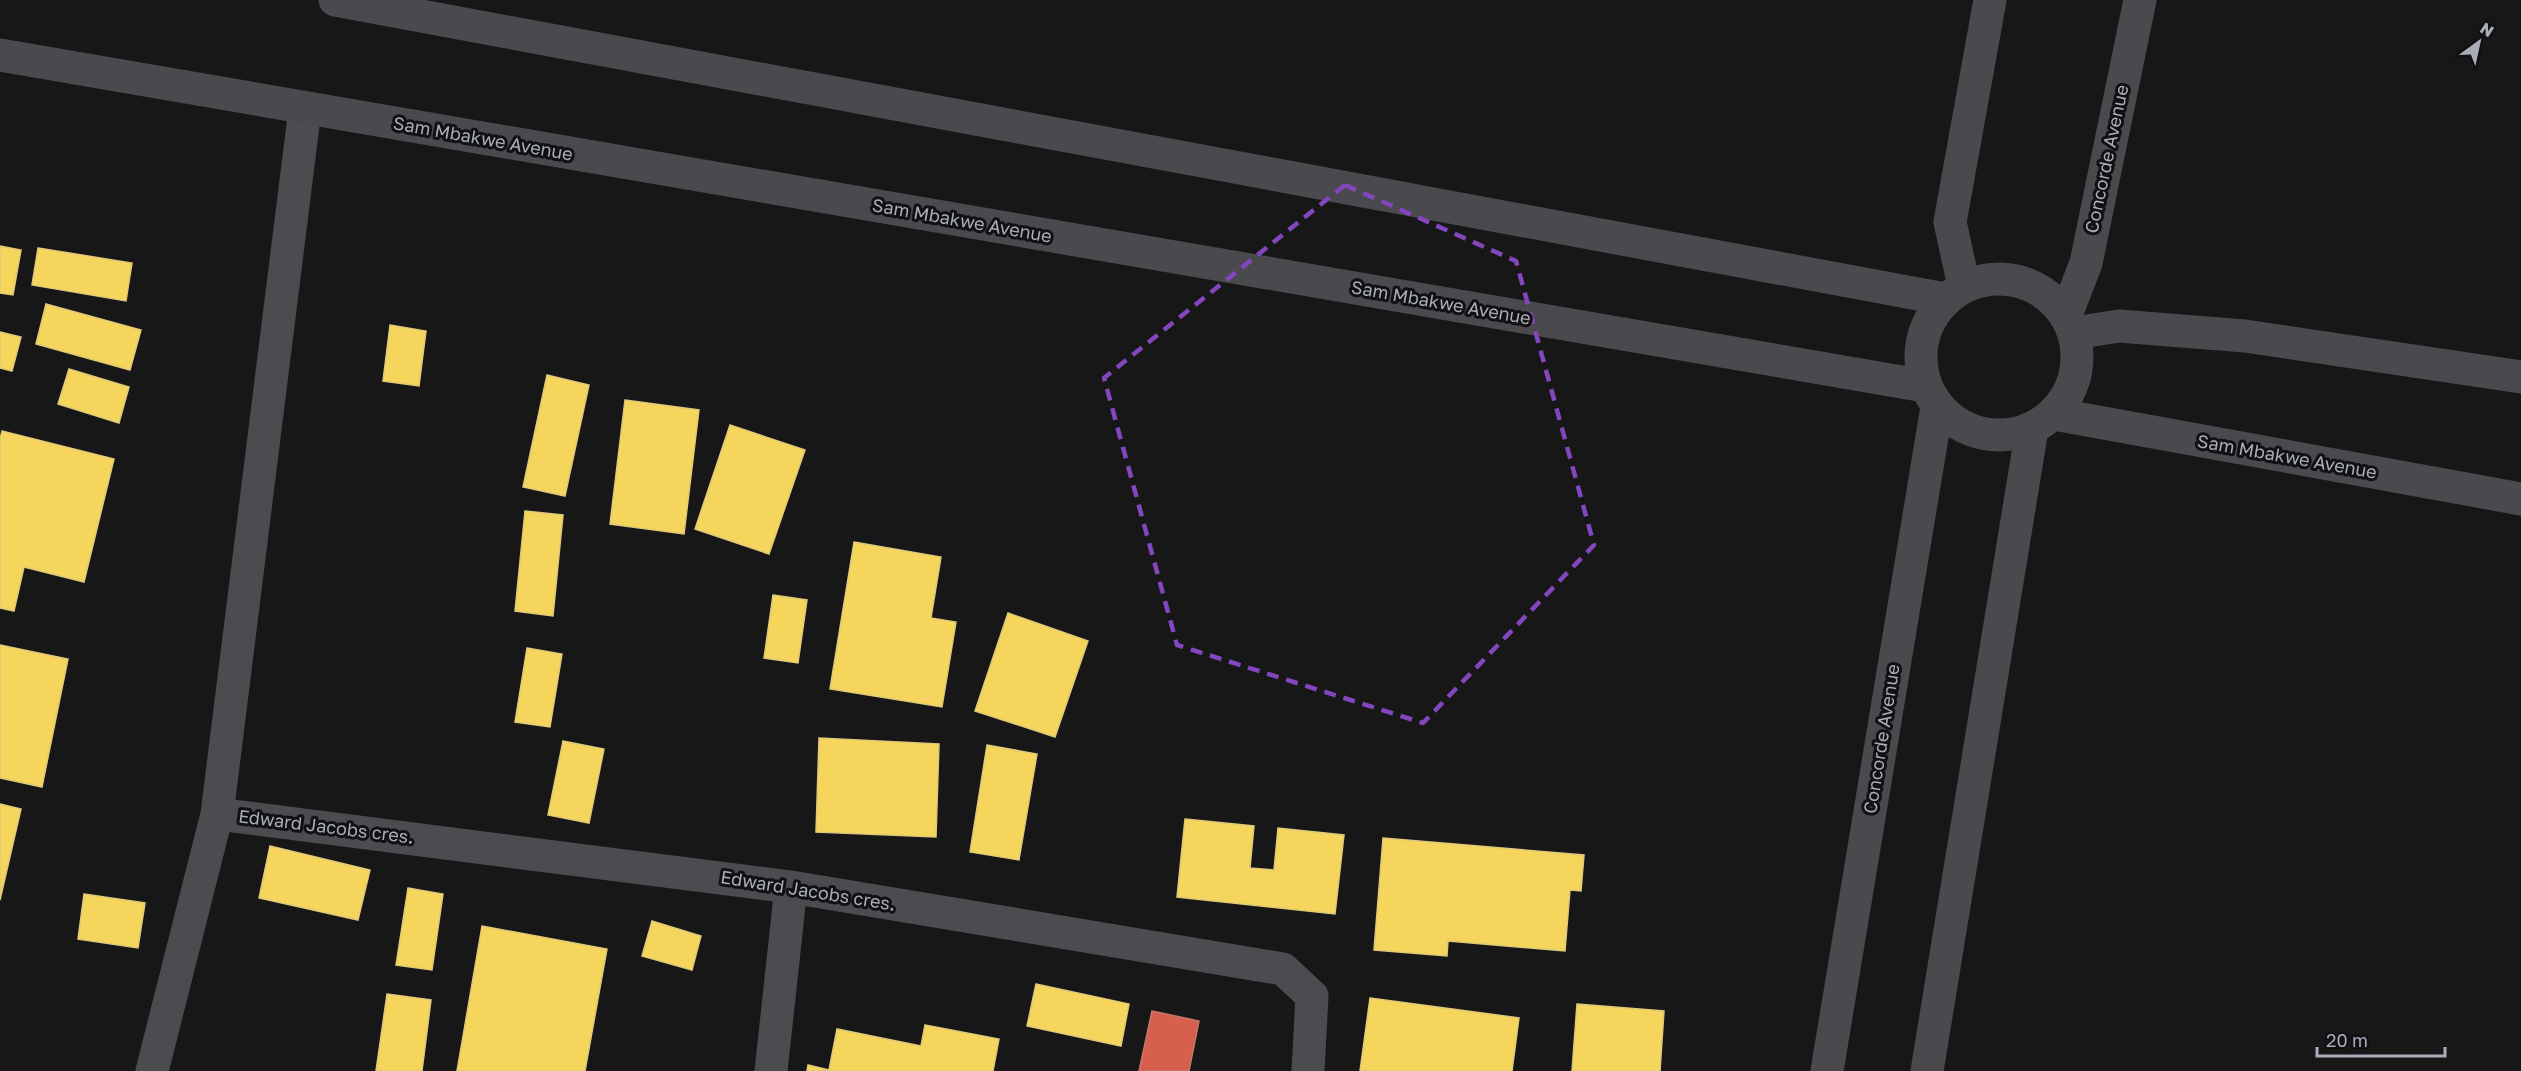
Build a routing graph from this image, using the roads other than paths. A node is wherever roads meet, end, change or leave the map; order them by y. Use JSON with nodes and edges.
{"nodes":[{"id":1,"x":335,"y":0,"type":"edge"},
{"id":2,"x":1990,"y":0,"type":"edge"},
{"id":3,"x":2140,"y":0,"type":"edge"},
{"id":4,"x":0,"y":55,"type":"edge"},
{"id":5,"x":305,"y":109,"type":"junction"},
{"id":6,"x":1954,"y":292,"type":"junction"},
{"id":7,"x":2070,"y":324,"type":"junction"},
{"id":8,"x":2521,"y":377,"type":"edge"},
{"id":9,"x":1931,"y":396,"type":"junction"},
{"id":10,"x":2043,"y":422,"type":"junction"},
{"id":11,"x":2521,"y":499,"type":"edge"},
{"id":12,"x":217,"y":814,"type":"junction"},
{"id":13,"x":791,"y":887,"type":"junction"},
{"id":14,"x":152,"y":1071,"type":"edge"},
{"id":15,"x":771,"y":1071,"type":"edge"},
{"id":16,"x":1308,"y":1071,"type":"edge"},
{"id":17,"x":1827,"y":1071,"type":"edge"},
{"id":18,"x":1927,"y":1071,"type":"edge"}],
"edges":[{"from":1,"to":6,"type":"main road"},
{"from":2,"to":6,"type":"main road"},
{"from":3,"to":7,"type":"main road","name":"Concorde Avenue"},
{"from":4,"to":5,"type":"main road","name":"Sam Mbakwe Avenue"},
{"from":5,"to":9,"type":"main road","name":"Sam Mbakwe Avenue"},
{"from":5,"to":12,"type":"street"},
{"from":6,"to":7,"type":"main road"},
{"from":6,"to":9,"type":"main road"},
{"from":7,"to":8,"type":"main road"},
{"from":7,"to":10,"type":"main road"},
{"from":9,"to":10,"type":"main road"},
{"from":9,"to":17,"type":"main road","name":"Concorde Avenue"},
{"from":10,"to":11,"type":"main road","name":"Sam Mbakwe Avenue"},
{"from":10,"to":18,"type":"main road"},
{"from":12,"to":13,"type":"street","name":"Edward Jacobs cres."},
{"from":12,"to":14,"type":"street"},
{"from":13,"to":15,"type":"street"},
{"from":13,"to":16,"type":"street","name":"Edward Jacobs cres."}]}
